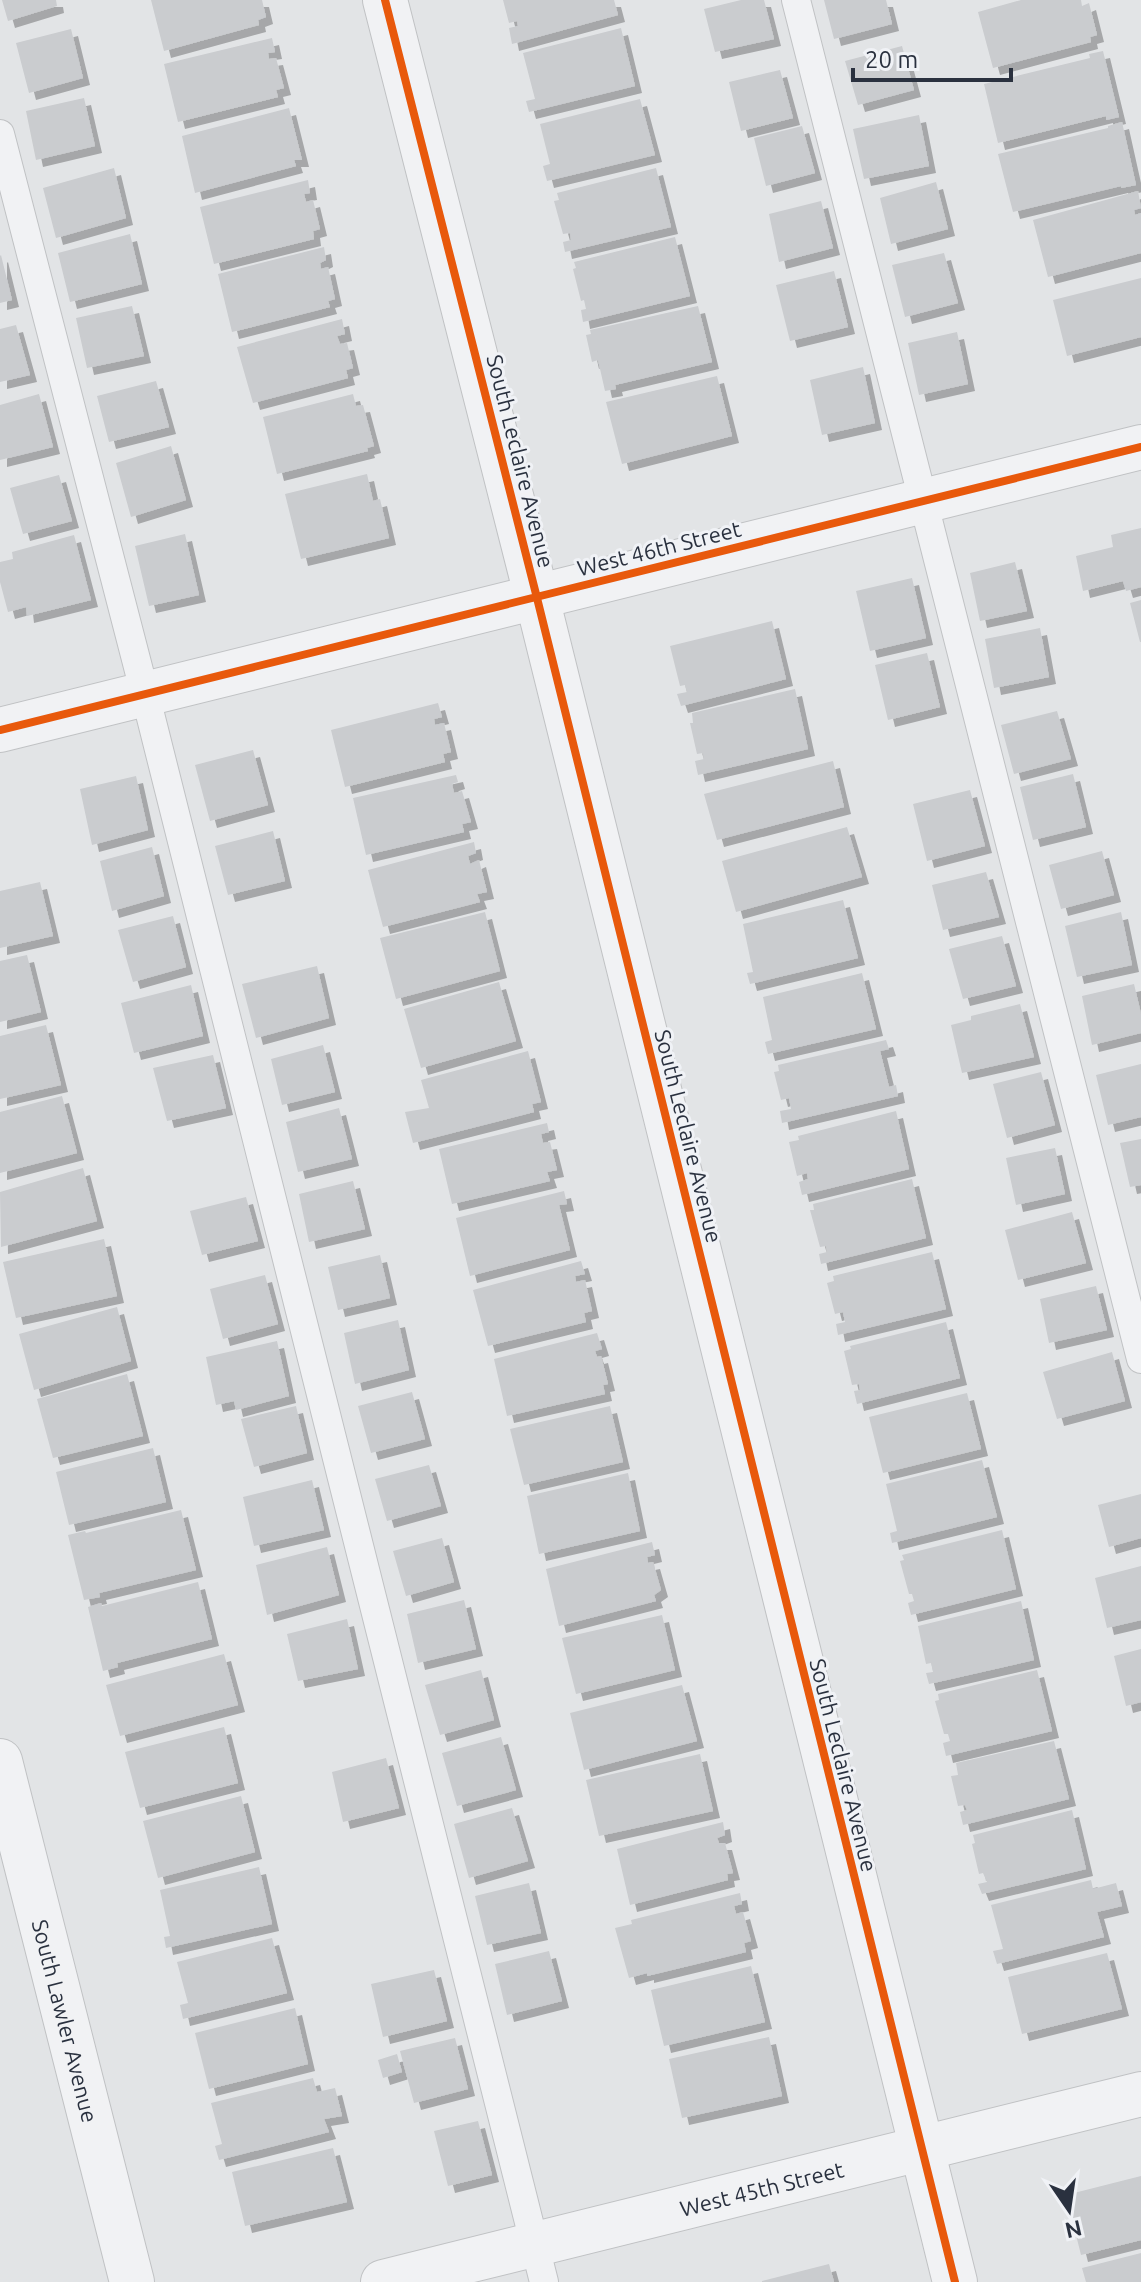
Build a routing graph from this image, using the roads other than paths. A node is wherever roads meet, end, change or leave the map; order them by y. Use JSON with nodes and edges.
{"nodes":[{"id":1,"x":385,"y":0,"type":"edge"},
{"id":2,"x":796,"y":0,"type":"edge"},
{"id":3,"x":0,"y":134,"type":"edge"},
{"id":4,"x":1141,"y":447,"type":"edge"},
{"id":5,"x":922,"y":502,"type":"junction"},
{"id":6,"x":537,"y":598,"type":"junction"},
{"id":7,"x":145,"y":694,"type":"junction"},
{"id":8,"x":0,"y":730,"type":"edge"},
{"id":9,"x":1141,"y":1359,"type":"edge"},
{"id":10,"x":0,"y":1761,"type":"edge"},
{"id":11,"x":1141,"y":2094,"type":"edge"},
{"id":12,"x":920,"y":2149,"type":"junction"},
{"id":13,"x":539,"y":2263,"type":"edge"},
{"id":14,"x":132,"y":2282,"type":"edge"},
{"id":15,"x":383,"y":2282,"type":"edge"},
{"id":16,"x":955,"y":2282,"type":"edge"}],
"edges":[{"from":1,"to":6,"type":"street","name":"South Leclaire Avenue"},
{"from":2,"to":5,"type":"lane"},
{"from":3,"to":7,"type":"lane"},
{"from":4,"to":5,"type":"street","name":"West 46th Street"},
{"from":5,"to":6,"type":"street","name":"West 46th Street"},
{"from":5,"to":9,"type":"lane"},
{"from":6,"to":7,"type":"street","name":"West 46th Street"},
{"from":6,"to":12,"type":"street","name":"South Leclaire Avenue"},
{"from":7,"to":8,"type":"street","name":"West 46th Street"},
{"from":7,"to":13,"type":"lane"},
{"from":10,"to":14,"type":"street","name":"South Lawler Avenue"},
{"from":11,"to":12,"type":"street","name":"West 45th Street"},
{"from":12,"to":13,"type":"street","name":"West 45th Street"},
{"from":12,"to":16,"type":"street","name":"South Leclaire Avenue"},
{"from":13,"to":15,"type":"street","name":"West 45th Street"}]}
